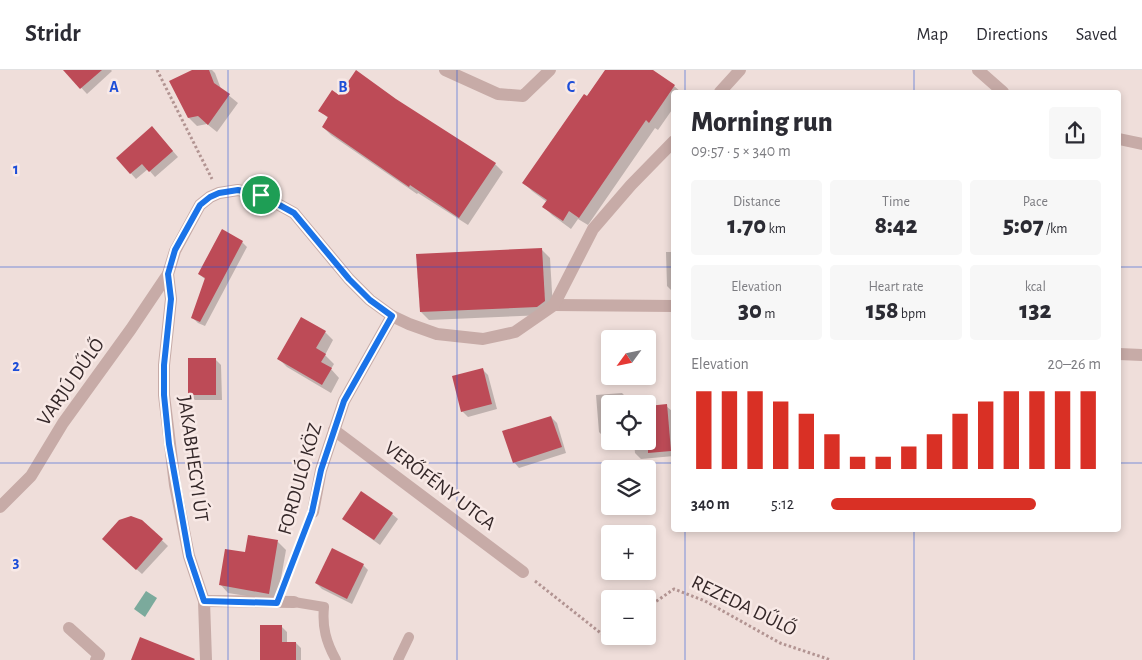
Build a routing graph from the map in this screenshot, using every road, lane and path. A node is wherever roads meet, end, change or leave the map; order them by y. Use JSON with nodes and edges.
{"nodes":[{"id":1,"x":157,"y":70,"type":"edge"},
{"id":2,"x":445,"y":70,"type":"edge"},
{"id":3,"x":550,"y":70,"type":"edge"},
{"id":4,"x":740,"y":70,"type":"edge"},
{"id":5,"x":978,"y":70,"type":"edge"},
{"id":6,"x":722,"y":90,"type":"edge"},
{"id":7,"x":1001,"y":90,"type":"edge"},
{"id":8,"x":1121,"y":139,"type":"edge"},
{"id":9,"x":671,"y":144,"type":"edge"},
{"id":10,"x":1142,"y":144,"type":"edge"},
{"id":11,"x":219,"y":193,"type":"junction"},
{"id":12,"x":168,"y":274,"type":"junction"},
{"id":13,"x":554,"y":305,"type":"junction"},
{"id":14,"x":671,"y":306,"type":"edge"},
{"id":15,"x":392,"y":316,"type":"junction"},
{"id":16,"x":1121,"y":354,"type":"edge"},
{"id":17,"x":1142,"y":355,"type":"edge"},
{"id":18,"x":334,"y":430,"type":"junction"},
{"id":19,"x":0,"y":507,"type":"edge"},
{"id":20,"x":312,"y":512,"type":"joint"},
{"id":21,"x":523,"y":572,"type":"joint"},
{"id":22,"x":204,"y":601,"type":"junction"},
{"id":23,"x":656,"y":601,"type":"edge"},
{"id":24,"x":294,"y":602,"type":"joint"},
{"id":25,"x":277,"y":603,"type":"junction"},
{"id":26,"x":69,"y":628,"type":"dead end"},
{"id":27,"x":601,"y":631,"type":"edge"},
{"id":28,"x":409,"y":637,"type":"dead end"},
{"id":29,"x":96,"y":660,"type":"edge"},
{"id":30,"x":206,"y":660,"type":"edge"},
{"id":31,"x":336,"y":660,"type":"edge"},
{"id":32,"x":398,"y":660,"type":"edge"},
{"id":33,"x":831,"y":660,"type":"edge"}],
"edges":[{"from":1,"to":11,"type":"path"},
{"from":2,"to":3,"type":"street"},
{"from":4,"to":6,"type":"street"},
{"from":5,"to":7,"type":"street"},
{"from":8,"to":10,"type":"street"},
{"from":9,"to":13,"type":"street"},
{"from":11,"to":12,"type":"street","name":"JAKABHEGYI ÚT"},
{"from":11,"to":15,"type":"street"},
{"from":12,"to":19,"type":"street","name":"VARJÚ DŰLŐ"},
{"from":12,"to":22,"type":"street","name":"JAKABHEGYI ÚT"},
{"from":13,"to":14,"type":"street"},
{"from":13,"to":15,"type":"street"},
{"from":15,"to":18,"type":"street","name":"FORDULÓ KÖZ"},
{"from":16,"to":17,"type":"street"},
{"from":18,"to":20,"type":"street","name":"FORDULÓ KÖZ"},
{"from":18,"to":21,"type":"street","name":"VERŐFÉNY UTCA"},
{"from":20,"to":25,"type":"path","name":"FORDULÓ KÖZ"},
{"from":21,"to":27,"type":"path"},
{"from":22,"to":25,"type":"street"},
{"from":22,"to":30,"type":"street","name":"JAKABHEGYI ÚT"},
{"from":23,"to":33,"type":"path","name":"REZEDA DŰLŐ"},
{"from":24,"to":25,"type":"street"},
{"from":24,"to":31,"type":"lane"},
{"from":26,"to":29,"type":"street"},
{"from":28,"to":32,"type":"lane"}]}
